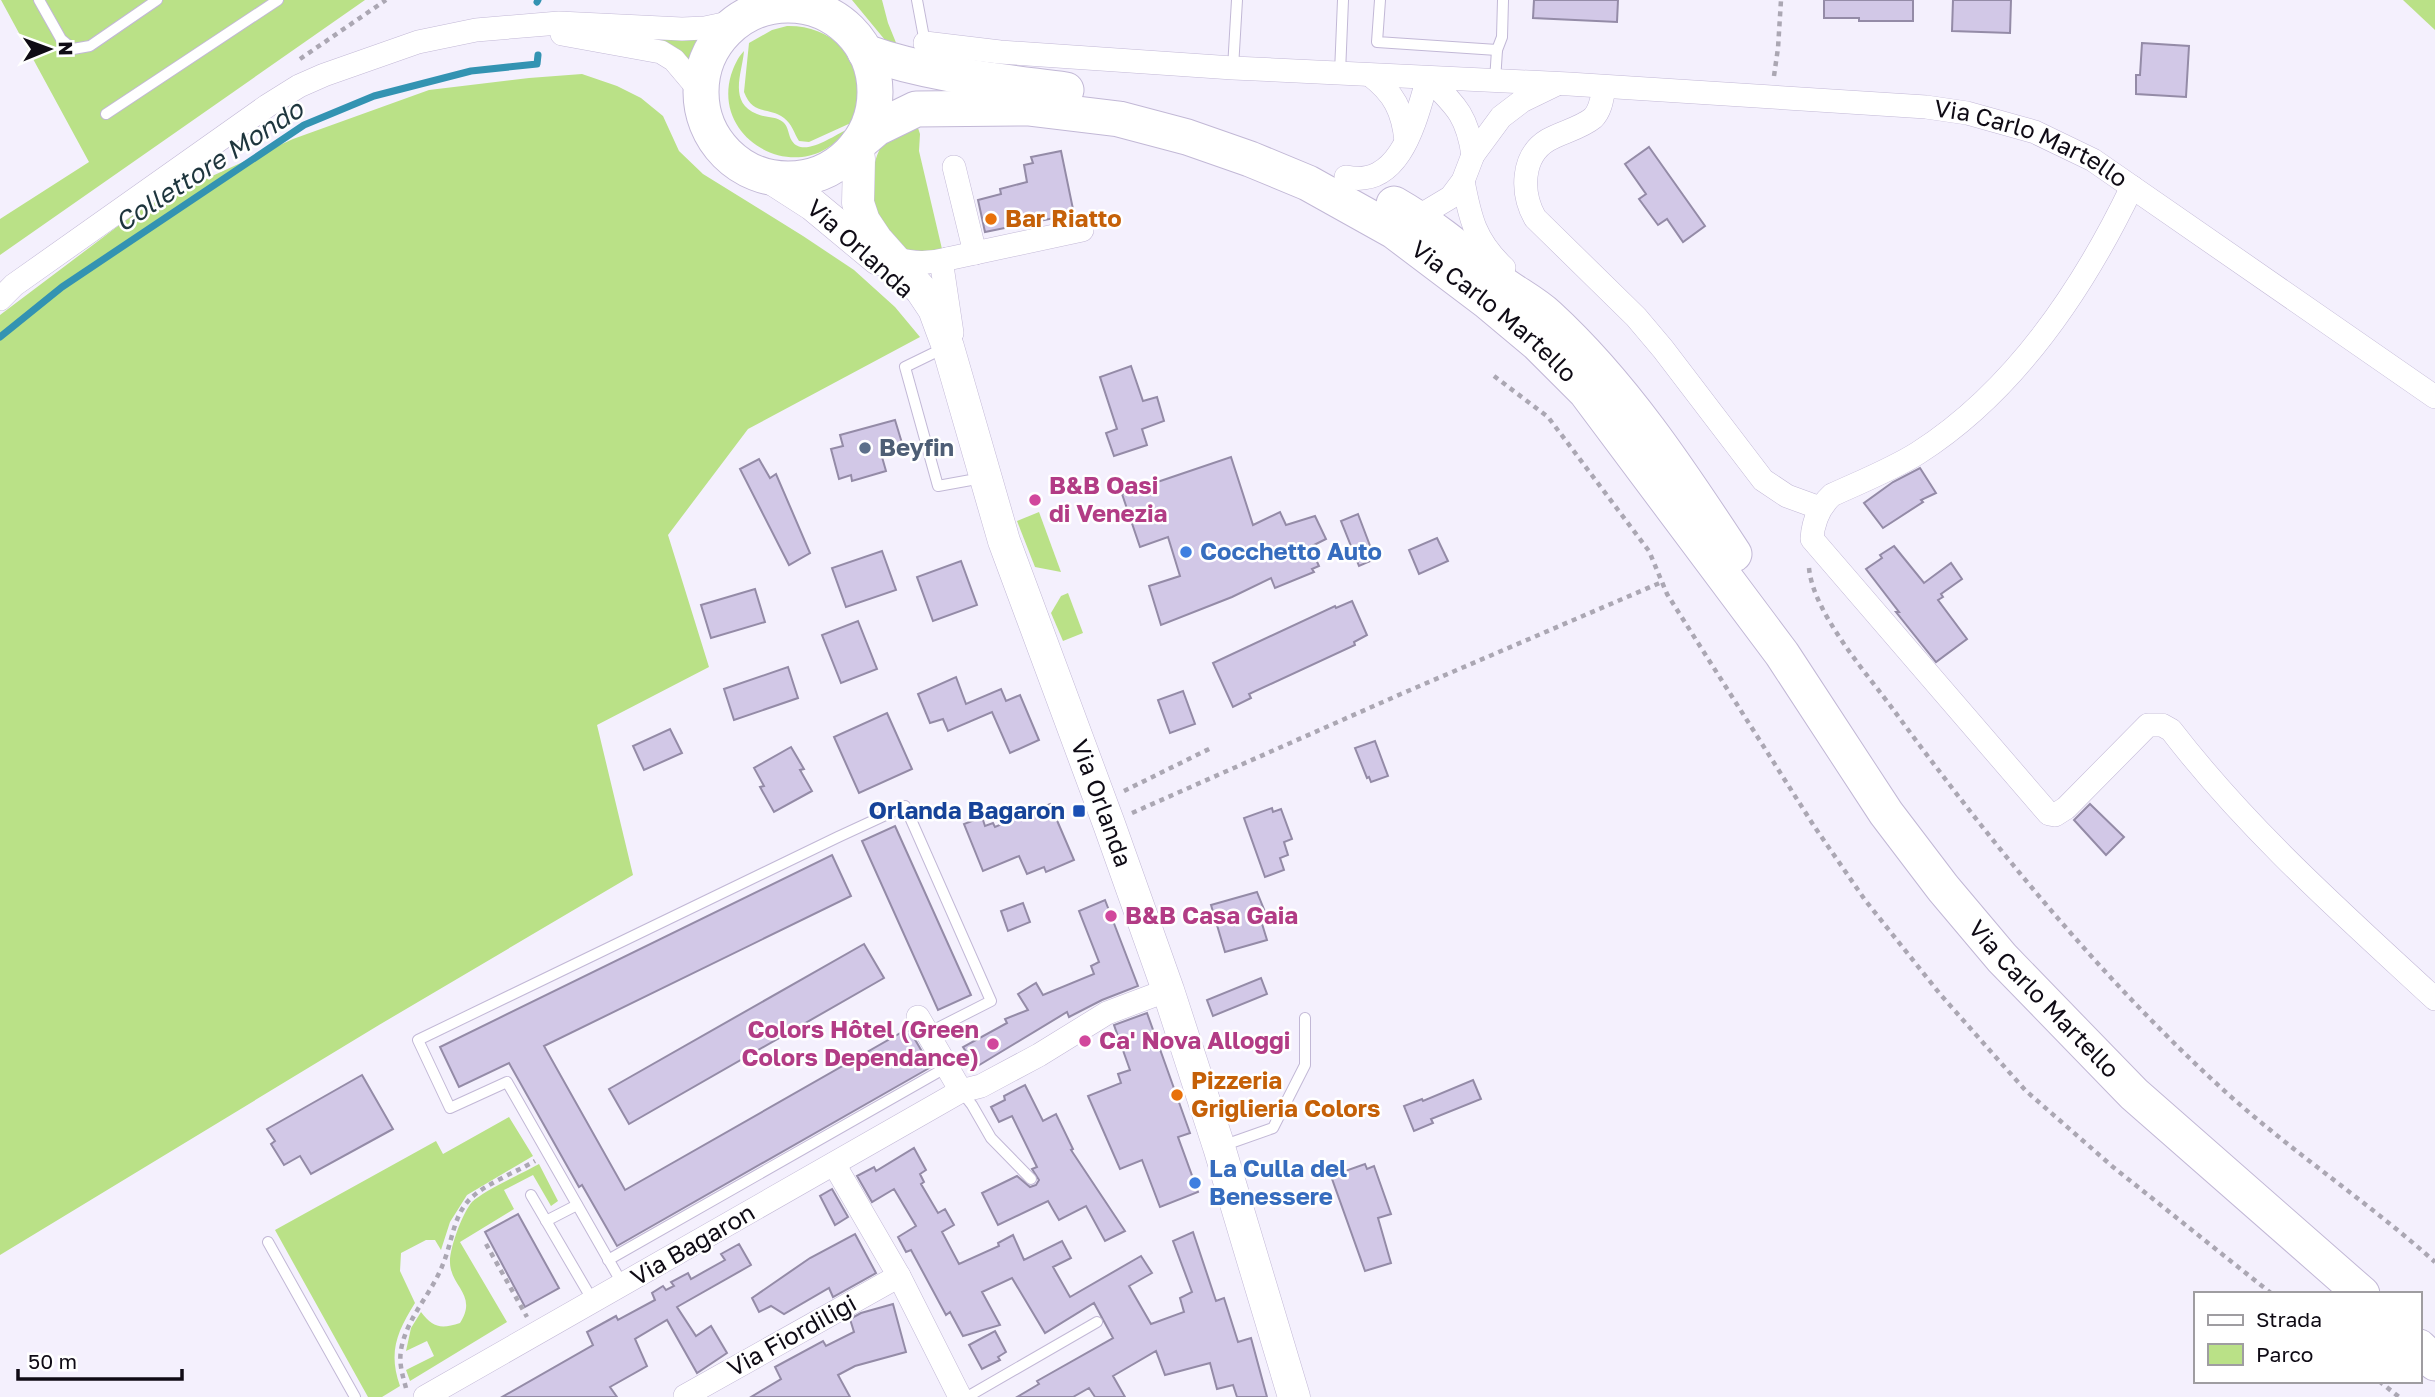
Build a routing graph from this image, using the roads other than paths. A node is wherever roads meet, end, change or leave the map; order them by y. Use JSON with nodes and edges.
{"nodes":[{"id":1,"x":39,"y":0,"type":"edge"},
{"id":2,"x":157,"y":0,"type":"edge"},
{"id":3,"x":278,"y":0,"type":"edge"},
{"id":4,"x":838,"y":0,"type":"edge"},
{"id":5,"x":917,"y":0,"type":"edge"},
{"id":6,"x":1237,"y":0,"type":"edge"},
{"id":7,"x":1343,"y":0,"type":"edge"},
{"id":8,"x":1380,"y":0,"type":"edge"},
{"id":9,"x":1503,"y":0,"type":"edge"},
{"id":10,"x":773,"y":3,"type":"edge"},
{"id":11,"x":738,"y":21,"type":"junction"},
{"id":12,"x":528,"y":26,"type":"junction"},
{"id":13,"x":925,"y":43,"type":"joint"},
{"id":14,"x":861,"y":45,"type":"junction"},
{"id":15,"x":1497,"y":50,"type":"junction"},
{"id":16,"x":1233,"y":68,"type":"junction"},
{"id":17,"x":1340,"y":73,"type":"junction"},
{"id":18,"x":1370,"y":75,"type":"junction"},
{"id":19,"x":1495,"y":81,"type":"junction"},
{"id":20,"x":1558,"y":84,"type":"junction"},
{"id":21,"x":1604,"y":88,"type":"junction"},
{"id":22,"x":701,"y":92,"type":"junction"},
{"id":23,"x":106,"y":114,"type":"dead end"},
{"id":24,"x":1137,"y":124,"type":"junction"},
{"id":25,"x":1406,"y":141,"type":"junction"},
{"id":26,"x":856,"y":145,"type":"junction"},
{"id":27,"x":1479,"y":146,"type":"junction"},
{"id":28,"x":954,"y":167,"type":"dead end"},
{"id":29,"x":768,"y":176,"type":"junction"},
{"id":30,"x":1346,"y":177,"type":"junction"},
{"id":31,"x":1463,"y":180,"type":"junction"},
{"id":32,"x":2132,"y":187,"type":"junction"},
{"id":33,"x":1412,"y":214,"type":"junction"},
{"id":34,"x":1082,"y":230,"type":"dead end"},
{"id":35,"x":975,"y":253,"type":"junction"},
{"id":36,"x":895,"y":259,"type":"junction"},
{"id":37,"x":947,"y":259,"type":"junction"},
{"id":38,"x":5,"y":292,"type":"edge"},
{"id":39,"x":1546,"y":314,"type":"junction"},
{"id":40,"x":947,"y":347,"type":"junction"},
{"id":41,"x":2435,"y":397,"type":"edge"},
{"id":42,"x":985,"y":477,"type":"junction"},
{"id":43,"x":1820,"y":508,"type":"junction"},
{"id":44,"x":1782,"y":654,"type":"junction"},
{"id":45,"x":1168,"y":990,"type":"junction"},
{"id":46,"x":2435,"y":999,"type":"edge"},
{"id":47,"x":1305,"y":1018,"type":"dead end"},
{"id":48,"x":923,"y":1025,"type":"joint"},
{"id":49,"x":947,"y":1067,"type":"junction"},
{"id":50,"x":961,"y":1091,"type":"junction"},
{"id":51,"x":1219,"y":1147,"type":"junction"},
{"id":52,"x":834,"y":1164,"type":"junction"},
{"id":53,"x":1031,"y":1179,"type":"dead end"},
{"id":54,"x":531,"y":1195,"type":"dead end"},
{"id":55,"x":577,"y":1205,"type":"junction"},
{"id":56,"x":546,"y":1221,"type":"junction"},
{"id":57,"x":268,"y":1242,"type":"dead end"},
{"id":58,"x":608,"y":1260,"type":"junction"},
{"id":59,"x":899,"y":1276,"type":"junction"},
{"id":60,"x":623,"y":1285,"type":"junction"},
{"id":61,"x":2360,"y":1292,"type":"edge"},
{"id":62,"x":593,"y":1302,"type":"junction"},
{"id":63,"x":1097,"y":1322,"type":"dead end"},
{"id":64,"x":2421,"y":1349,"type":"edge"},
{"id":65,"x":2435,"y":1363,"type":"edge"},
{"id":66,"x":415,"y":1392,"type":"edge"},
{"id":67,"x":685,"y":1396,"type":"edge"},
{"id":68,"x":355,"y":1397,"type":"edge"},
{"id":69,"x":960,"y":1397,"type":"edge"},
{"id":70,"x":967,"y":1397,"type":"edge"},
{"id":71,"x":1294,"y":1397,"type":"edge"}],
"edges":[{"from":1,"to":2,"type":"lane"},
{"from":3,"to":23,"type":"lane"},
{"from":4,"to":14,"type":"main road"},
{"from":5,"to":13,"type":"lane"},
{"from":6,"to":16,"type":"lane"},
{"from":7,"to":17,"type":"lane"},
{"from":8,"to":15,"type":"lane"},
{"from":9,"to":15,"type":"lane"},
{"from":10,"to":11,"type":"main road"},
{"from":10,"to":14,"type":"main road"},
{"from":11,"to":12,"type":"street"},
{"from":11,"to":22,"type":"main road"},
{"from":12,"to":22,"type":"street"},
{"from":12,"to":38,"type":"street"},
{"from":13,"to":16,"type":"street","name":"Via Carlo Martello"},
{"from":14,"to":26,"type":"main road"},
{"from":14,"to":30,"type":"main road","name":"Via Carlo Martello"},
{"from":15,"to":19,"type":"lane"},
{"from":16,"to":17,"type":"street","name":"Via Carlo Martello"},
{"from":17,"to":18,"type":"street","name":"Via Carlo Martello"},
{"from":18,"to":19,"type":"street","name":"Via Carlo Martello"},
{"from":18,"to":25,"type":"street"},
{"from":19,"to":20,"type":"street","name":"Via Carlo Martello"},
{"from":19,"to":27,"type":"street"},
{"from":20,"to":21,"type":"street","name":"Via Carlo Martello"},
{"from":20,"to":27,"type":"street","name":"Via Carlo Martello"},
{"from":21,"to":32,"type":"street","name":"Via Carlo Martello"},
{"from":21,"to":43,"type":"street"},
{"from":22,"to":29,"type":"main road"},
{"from":24,"to":26,"type":"main road","name":"Via Carlo Martello"},
{"from":24,"to":33,"type":"street","name":"Via Carlo Martello"},
{"from":24,"to":44,"type":"main road","name":"Via Carlo Martello"},
{"from":25,"to":27,"type":"street"},
{"from":25,"to":30,"type":"street"},
{"from":26,"to":29,"type":"main road"},
{"from":26,"to":36,"type":"main road","name":"Via Orlanda"},
{"from":27,"to":31,"type":"street","name":"Via Carlo Martello"},
{"from":28,"to":35,"type":"street"},
{"from":29,"to":40,"type":"main road","name":"Via Orlanda"},
{"from":30,"to":33,"type":"main road","name":"Via Carlo Martello"},
{"from":31,"to":33,"type":"street","name":"Via Carlo Martello"},
{"from":31,"to":39,"type":"street","name":"Via Carlo Martello"},
{"from":32,"to":41,"type":"street","name":"Via Carlo Martello"},
{"from":32,"to":43,"type":"street"},
{"from":33,"to":39,"type":"main road","name":"Via Carlo Martello"},
{"from":34,"to":35,"type":"street"},
{"from":35,"to":37,"type":"street"},
{"from":36,"to":37,"type":"street"},
{"from":36,"to":40,"type":"main road","name":"Via Orlanda"},
{"from":37,"to":40,"type":"street"},
{"from":39,"to":44,"type":"main road","name":"Via Carlo Martello"},
{"from":40,"to":42,"type":"main road","name":"Via Orlanda"},
{"from":40,"to":42,"type":"lane"},
{"from":42,"to":45,"type":"main road","name":"Via Orlanda"},
{"from":43,"to":46,"type":"street"},
{"from":44,"to":61,"type":"main road","name":"Via Carlo Martello"},
{"from":45,"to":50,"type":"street","name":"Via Bagaron"},
{"from":45,"to":51,"type":"main road","name":"Via Orlanda"},
{"from":47,"to":51,"type":"lane"},
{"from":48,"to":49,"type":"street"},
{"from":48,"to":55,"type":"lane"},
{"from":49,"to":50,"type":"street"},
{"from":49,"to":58,"type":"lane"},
{"from":50,"to":52,"type":"street","name":"Via Bagaron"},
{"from":50,"to":53,"type":"lane"},
{"from":51,"to":71,"type":"main road","name":"Via Orlanda"},
{"from":52,"to":59,"type":"street"},
{"from":52,"to":60,"type":"street","name":"Via Bagaron"},
{"from":54,"to":56,"type":"lane"},
{"from":55,"to":56,"type":"lane"},
{"from":55,"to":58,"type":"lane"},
{"from":56,"to":62,"type":"lane"},
{"from":57,"to":68,"type":"lane"},
{"from":58,"to":60,"type":"lane"},
{"from":59,"to":67,"type":"street","name":"Via Fiordiligi"},
{"from":59,"to":69,"type":"street"},
{"from":60,"to":62,"type":"street","name":"Via Bagaron"},
{"from":62,"to":66,"type":"street","name":"Via Bagaron"},
{"from":63,"to":70,"type":"lane"},
{"from":64,"to":65,"type":"main road"}]}
